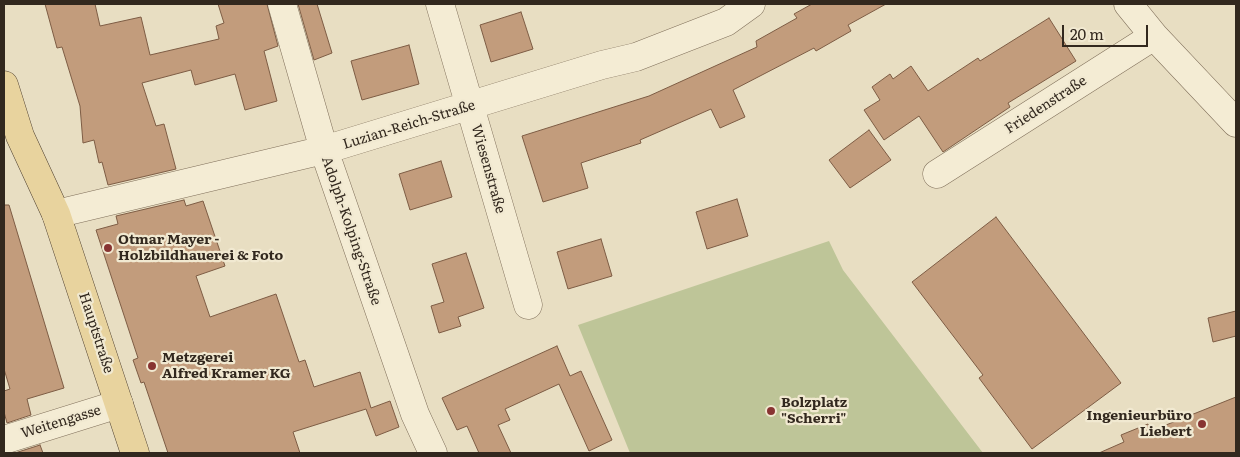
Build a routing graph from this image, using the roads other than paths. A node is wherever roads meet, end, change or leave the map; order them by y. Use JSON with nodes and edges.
{"nodes":[{"id":1,"x":282,"y":4,"type":"edge"},
{"id":2,"x":440,"y":4,"type":"edge"},
{"id":3,"x":751,"y":4,"type":"edge"},
{"id":4,"x":1128,"y":4,"type":"edge"},
{"id":5,"x":1154,"y":36,"type":"junction"},
{"id":6,"x":4,"y":85,"type":"edge"},
{"id":7,"x":470,"y":107,"type":"junction"},
{"id":8,"x":1236,"y":123,"type":"edge"},
{"id":9,"x":324,"y":150,"type":"junction"},
{"id":10,"x":937,"y":174,"type":"dead end"},
{"id":11,"x":56,"y":214,"type":"junction"},
{"id":12,"x":528,"y":305,"type":"dead end"},
{"id":13,"x":119,"y":404,"type":"junction"},
{"id":14,"x":4,"y":440,"type":"edge"},
{"id":15,"x":135,"y":453,"type":"edge"},
{"id":16,"x":433,"y":453,"type":"edge"}],
"edges":[{"from":1,"to":9,"type":"street","name":"Adolph-Kolping-Straße"},
{"from":2,"to":7,"type":"street","name":"Wiesenstraße"},
{"from":3,"to":7,"type":"street","name":"Luzian-Reich-Straße"},
{"from":4,"to":5,"type":"street"},
{"from":5,"to":8,"type":"street"},
{"from":5,"to":10,"type":"street","name":"Friedenstraße"},
{"from":6,"to":11,"type":"main road","name":"Hauptstraße"},
{"from":7,"to":9,"type":"street","name":"Luzian-Reich-Straße"},
{"from":7,"to":12,"type":"street","name":"Wiesenstraße"},
{"from":9,"to":11,"type":"street","name":"Luzian-Reich-Straße"},
{"from":9,"to":16,"type":"street","name":"Adolph-Kolping-Straße"},
{"from":11,"to":13,"type":"main road","name":"Hauptstraße"},
{"from":13,"to":14,"type":"street","name":"Weitengasse"},
{"from":13,"to":15,"type":"main road","name":"Hauptstraße"}]}
